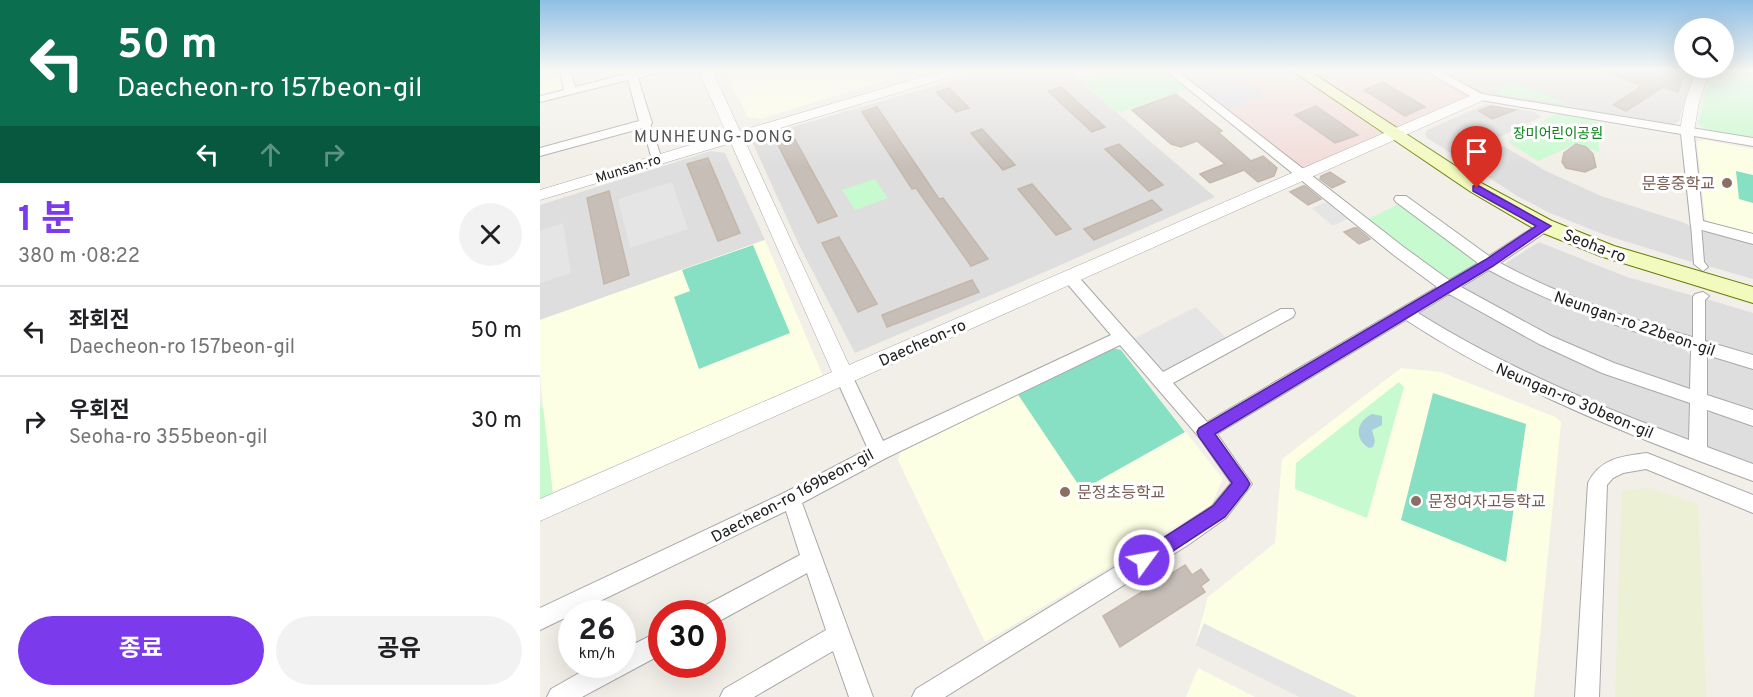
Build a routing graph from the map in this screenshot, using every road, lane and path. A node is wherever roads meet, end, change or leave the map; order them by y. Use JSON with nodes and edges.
{"nodes":[{"id":1,"x":639,"y":103,"type":"edge"},
{"id":2,"x":720,"y":103,"type":"edge"},
{"id":3,"x":849,"y":103,"type":"edge"},
{"id":4,"x":1212,"y":103,"type":"edge"},
{"id":5,"x":1347,"y":103,"type":"edge"},
{"id":6,"x":1466,"y":103,"type":"edge"},
{"id":7,"x":1513,"y":103,"type":"edge"},
{"id":8,"x":1692,"y":103,"type":"edge"},
{"id":9,"x":645,"y":123,"type":"junction"},
{"id":10,"x":1687,"y":131,"type":"junction"},
{"id":11,"x":1395,"y":134,"type":"junction"},
{"id":12,"x":736,"y":136,"type":"junction"},
{"id":13,"x":1753,"y":142,"type":"edge"},
{"id":14,"x":540,"y":152,"type":"edge"},
{"id":15,"x":657,"y":160,"type":"junction"},
{"id":16,"x":1304,"y":174,"type":"junction"},
{"id":17,"x":540,"y":195,"type":"edge"},
{"id":18,"x":1401,"y":199,"type":"dead end"},
{"id":19,"x":1696,"y":224,"type":"junction"},
{"id":20,"x":1545,"y":226,"type":"junction"},
{"id":21,"x":1753,"y":239,"type":"edge"},
{"id":22,"x":1489,"y":263,"type":"junction"},
{"id":23,"x":1703,"y":267,"type":"dead end"},
{"id":24,"x":1070,"y":277,"type":"junction"},
{"id":25,"x":1448,"y":287,"type":"junction"},
{"id":26,"x":1753,"y":295,"type":"edge"},
{"id":27,"x":1703,"y":296,"type":"dead end"},
{"id":28,"x":1405,"y":312,"type":"junction"},
{"id":29,"x":1287,"y":313,"type":"dead end"},
{"id":30,"x":1122,"y":337,"type":"junction"},
{"id":31,"x":1699,"y":346,"type":"junction"},
{"id":32,"x":1753,"y":362,"type":"edge"},
{"id":33,"x":844,"y":376,"type":"junction"},
{"id":34,"x":1161,"y":381,"type":"junction"},
{"id":35,"x":1698,"y":399,"type":"junction"},
{"id":36,"x":1753,"y":418,"type":"edge"},
{"id":37,"x":1205,"y":432,"type":"junction"},
{"id":38,"x":879,"y":452,"type":"junction"},
{"id":39,"x":1698,"y":452,"type":"junction"},
{"id":40,"x":1753,"y":473,"type":"edge"},
{"id":41,"x":791,"y":499,"type":"junction"},
{"id":42,"x":1753,"y":504,"type":"edge"},
{"id":43,"x":540,"y":510,"type":"edge"},
{"id":44,"x":811,"y":560,"type":"junction"},
{"id":45,"x":726,"y":606,"type":"edge"},
{"id":46,"x":540,"y":619,"type":"edge"},
{"id":47,"x":838,"y":635,"type":"junction"},
{"id":48,"x":595,"y":678,"type":"edge"},
{"id":49,"x":559,"y":697,"type":"edge"},
{"id":50,"x":732,"y":697,"type":"edge"},
{"id":51,"x":861,"y":697,"type":"edge"},
{"id":52,"x":924,"y":697,"type":"edge"},
{"id":53,"x":1587,"y":697,"type":"edge"}],
"edges":[{"from":1,"to":9,"type":"street"},
{"from":2,"to":12,"type":"street"},
{"from":3,"to":12,"type":"street","name":"Munsan-ro"},
{"from":4,"to":16,"type":"street"},
{"from":5,"to":11,"type":"main road","name":"Seoha-ro"},
{"from":6,"to":11,"type":"street","name":"Daecheon-ro"},
{"from":7,"to":10,"type":"street"},
{"from":8,"to":10,"type":"street"},
{"from":9,"to":14,"type":"street"},
{"from":9,"to":15,"type":"street"},
{"from":10,"to":13,"type":"street"},
{"from":10,"to":19,"type":"street"},
{"from":11,"to":16,"type":"street","name":"Daecheon-ro"},
{"from":11,"to":20,"type":"main road","name":"Seoha-ro"},
{"from":12,"to":15,"type":"street","name":"Munsan-ro"},
{"from":12,"to":33,"type":"street"},
{"from":15,"to":17,"type":"street","name":"Munsan-ro"},
{"from":16,"to":24,"type":"street","name":"Daecheon-ro"},
{"from":16,"to":25,"type":"street"},
{"from":18,"to":22,"type":"street","name":"Neungan-ro 22beon-gil"},
{"from":19,"to":21,"type":"street"},
{"from":19,"to":23,"type":"street"},
{"from":20,"to":22,"type":"street"},
{"from":20,"to":26,"type":"main road","name":"Seoha-ro"},
{"from":22,"to":25,"type":"street"},
{"from":22,"to":31,"type":"street","name":"Neungan-ro 22beon-gil"},
{"from":24,"to":30,"type":"street"},
{"from":24,"to":33,"type":"street","name":"Daecheon-ro"},
{"from":25,"to":28,"type":"street"},
{"from":25,"to":35,"type":"street"},
{"from":27,"to":31,"type":"street"},
{"from":28,"to":37,"type":"street"},
{"from":28,"to":39,"type":"street","name":"Neungan-ro 30beon-gil"},
{"from":29,"to":34,"type":"street"},
{"from":30,"to":34,"type":"street"},
{"from":30,"to":38,"type":"street"},
{"from":31,"to":32,"type":"street","name":"Neungan-ro 22beon-gil"},
{"from":31,"to":35,"type":"street"},
{"from":33,"to":38,"type":"street","name":"Daecheon-ro 169beon-gil"},
{"from":33,"to":43,"type":"street","name":"Daecheon-ro"},
{"from":34,"to":37,"type":"street"},
{"from":35,"to":36,"type":"street"},
{"from":35,"to":39,"type":"street"},
{"from":37,"to":52,"type":"street"},
{"from":38,"to":41,"type":"street","name":"Daecheon-ro 169beon-gil"},
{"from":39,"to":40,"type":"street","name":"Neungan-ro 30beon-gil"},
{"from":41,"to":44,"type":"street"},
{"from":41,"to":46,"type":"street","name":"Daecheon-ro 169beon-gil"},
{"from":42,"to":53,"type":"street"},
{"from":44,"to":45,"type":"street"},
{"from":44,"to":47,"type":"street"},
{"from":47,"to":50,"type":"street"},
{"from":47,"to":51,"type":"street"},
{"from":48,"to":49,"type":"street"}]}
